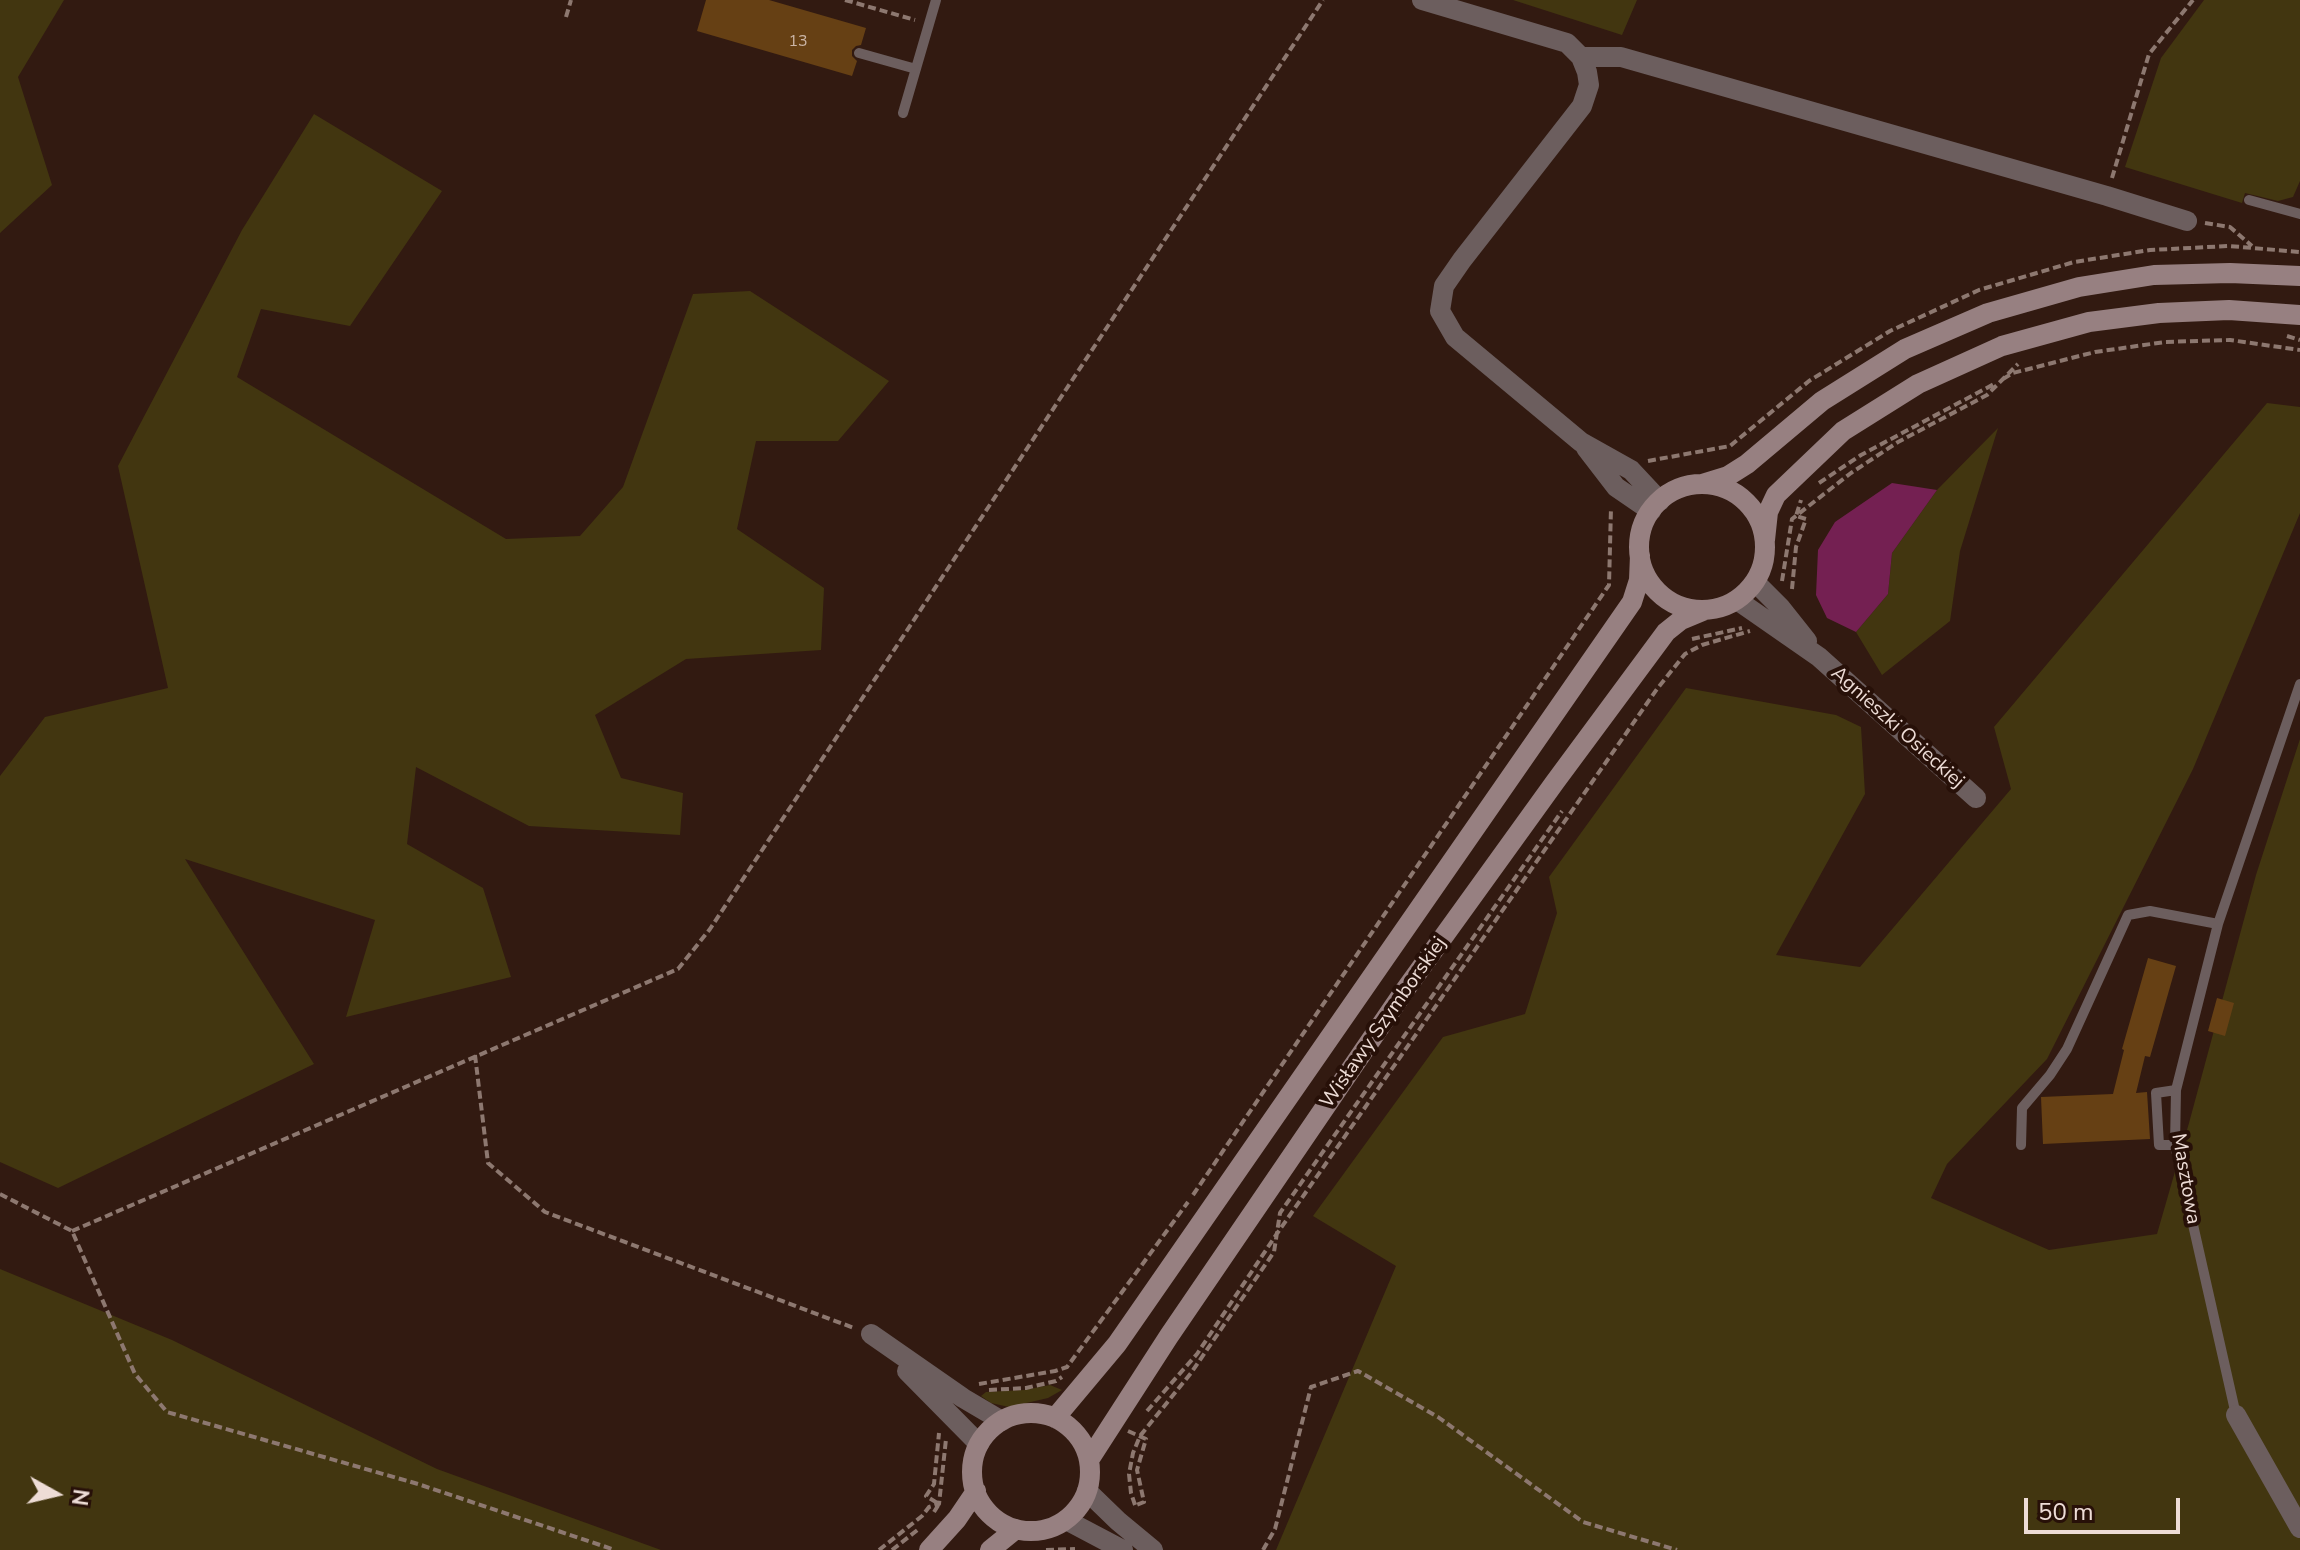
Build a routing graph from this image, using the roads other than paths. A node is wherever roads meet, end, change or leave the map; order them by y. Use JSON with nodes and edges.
{"nodes":[{"id":1,"x":936,"y":0,"type":"edge"},
{"id":2,"x":1422,"y":0,"type":"edge"},
{"id":3,"x":859,"y":53,"type":"dead end"},
{"id":4,"x":1581,"y":57,"type":"junction"},
{"id":5,"x":916,"y":69,"type":"junction"},
{"id":6,"x":903,"y":113,"type":"dead end"},
{"id":7,"x":2249,"y":200,"type":"dead end"},
{"id":8,"x":2300,"y":214,"type":"edge"},
{"id":9,"x":2187,"y":221,"type":"road end"},
{"id":10,"x":2300,"y":276,"type":"edge"},
{"id":11,"x":2300,"y":315,"type":"edge"},
{"id":12,"x":1702,"y":484,"type":"junction"},
{"id":13,"x":1656,"y":506,"type":"junction"},
{"id":14,"x":1765,"y":540,"type":"junction"},
{"id":15,"x":1640,"y":555,"type":"junction"},
{"id":16,"x":1755,"y":582,"type":"junction"},
{"id":17,"x":1737,"y":600,"type":"junction"},
{"id":18,"x":1705,"y":610,"type":"junction"},
{"id":19,"x":1819,"y":657,"type":"junction"},
{"id":20,"x":2300,"y":684,"type":"edge"},
{"id":21,"x":1976,"y":798,"type":"dead end"},
{"id":22,"x":2218,"y":924,"type":"junction"},
{"id":23,"x":2176,"y":1090,"type":"junction"},
{"id":24,"x":2021,"y":1145,"type":"dead end"},
{"id":25,"x":2175,"y":1145,"type":"junction"},
{"id":26,"x":2236,"y":1415,"type":"joint"},
{"id":27,"x":1055,"y":1418,"type":"junction"},
{"id":28,"x":1002,"y":1421,"type":"junction"},
{"id":29,"x":979,"y":1444,"type":"junction"},
{"id":30,"x":1089,"y":1460,"type":"junction"},
{"id":31,"x":976,"y":1491,"type":"junction"},
{"id":32,"x":1087,"y":1491,"type":"junction"},
{"id":33,"x":1066,"y":1520,"type":"junction"},
{"id":34,"x":2300,"y":1528,"type":"edge"},
{"id":35,"x":1016,"y":1529,"type":"junction"},
{"id":36,"x":929,"y":1550,"type":"edge"},
{"id":37,"x":990,"y":1550,"type":"edge"},
{"id":38,"x":1123,"y":1550,"type":"edge"},
{"id":39,"x":1153,"y":1550,"type":"edge"}],
"edges":[{"from":1,"to":5,"type":"lane"},
{"from":2,"to":4,"type":"street"},
{"from":3,"to":5,"type":"lane"},
{"from":4,"to":9,"type":"street"},
{"from":4,"to":13,"type":"street"},
{"from":5,"to":6,"type":"lane"},
{"from":7,"to":8,"type":"lane"},
{"from":10,"to":12,"type":"main road"},
{"from":11,"to":14,"type":"main road"},
{"from":12,"to":13,"type":"main road"},
{"from":12,"to":14,"type":"main road"},
{"from":13,"to":15,"type":"main road"},
{"from":14,"to":16,"type":"main road"},
{"from":15,"to":18,"type":"main road"},
{"from":15,"to":27,"type":"main road","name":"Wisławy Szymborskiej"},
{"from":16,"to":17,"type":"main road"},
{"from":16,"to":19,"type":"street","name":"Agnieszki Osieckiej"},
{"from":17,"to":18,"type":"main road"},
{"from":17,"to":19,"type":"street","name":"Agnieszki Osieckiej"},
{"from":18,"to":30,"type":"main road","name":"Wisławy Szymborskiej"},
{"from":19,"to":21,"type":"street","name":"Agnieszki Osieckiej"},
{"from":20,"to":22,"type":"lane","name":"Masztowa"},
{"from":22,"to":23,"type":"lane","name":"Masztowa"},
{"from":22,"to":24,"type":"lane"},
{"from":23,"to":25,"type":"lane","name":"Masztowa"},
{"from":23,"to":25,"type":"lane"},
{"from":25,"to":26,"type":"lane","name":"Masztowa"},
{"from":26,"to":34,"type":"street","name":"Masztowa"},
{"from":27,"to":28,"type":"main road"},
{"from":27,"to":30,"type":"main road"},
{"from":28,"to":29,"type":"main road"},
{"from":28,"to":29,"type":"street"},
{"from":29,"to":31,"type":"main road"},
{"from":30,"to":32,"type":"main road"},
{"from":31,"to":35,"type":"main road"},
{"from":31,"to":36,"type":"main road"},
{"from":32,"to":33,"type":"main road"},
{"from":32,"to":39,"type":"street"},
{"from":33,"to":35,"type":"main road"},
{"from":33,"to":38,"type":"street"},
{"from":35,"to":37,"type":"main road"}]}
